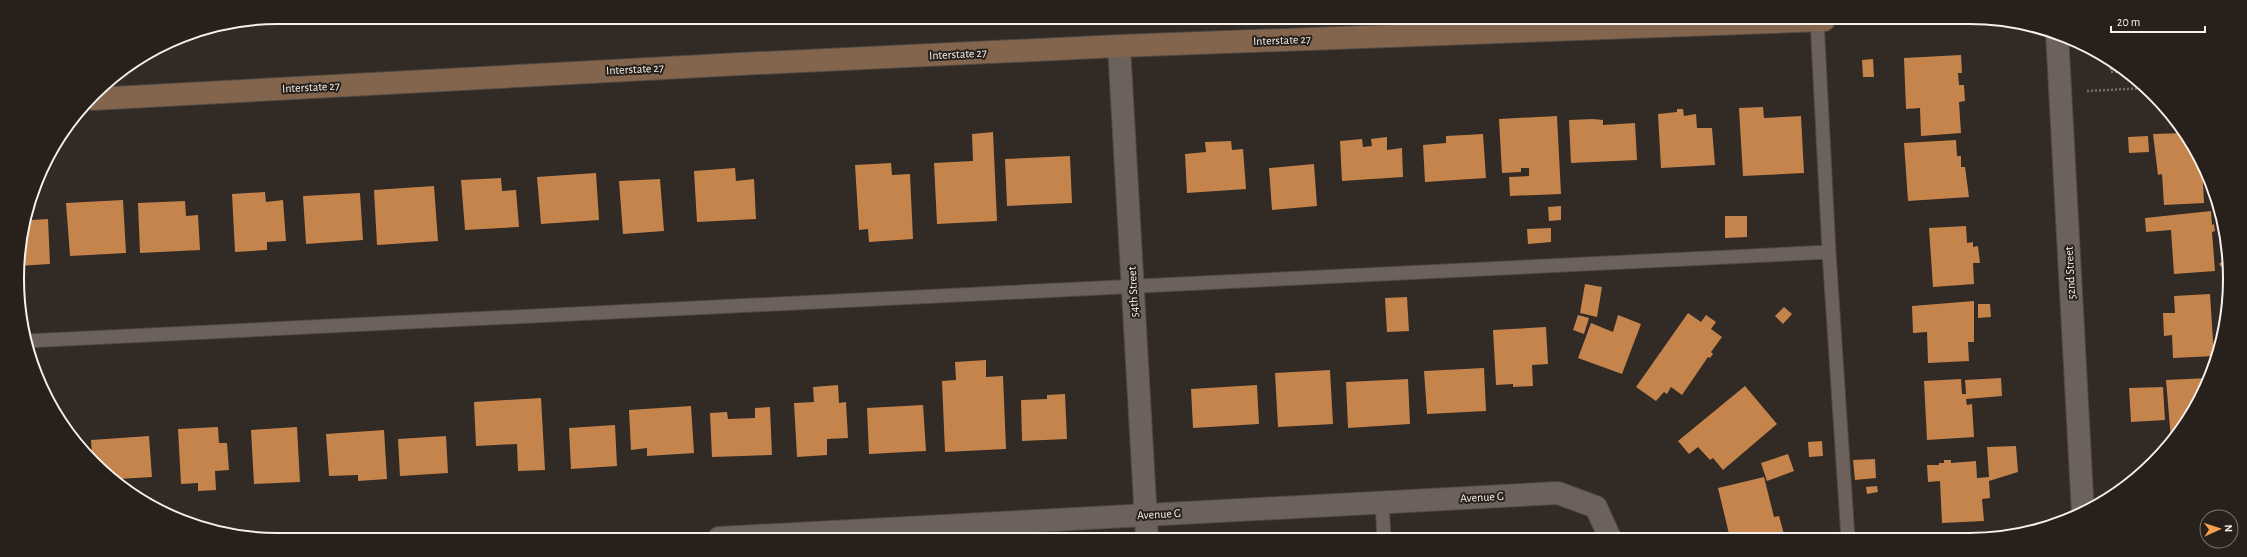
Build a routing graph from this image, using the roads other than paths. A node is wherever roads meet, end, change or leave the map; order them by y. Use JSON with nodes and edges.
{"nodes":[{"id":1,"x":1710,"y":24,"type":"edge"},
{"id":2,"x":1817,"y":24,"type":"edge"},
{"id":3,"x":2057,"y":40,"type":"edge"},
{"id":4,"x":1119,"y":46,"type":"junction"},
{"id":5,"x":99,"y":99,"type":"edge"},
{"id":6,"x":1829,"y":252,"type":"junction"},
{"id":7,"x":1133,"y":285,"type":"junction"},
{"id":8,"x":32,"y":341,"type":"edge"},
{"id":9,"x":1382,"y":502,"type":"junction"},
{"id":10,"x":2083,"y":506,"type":"edge"},
{"id":11,"x":1146,"y":515,"type":"junction"},
{"id":12,"x":900,"y":533,"type":"edge"},
{"id":13,"x":1147,"y":533,"type":"edge"},
{"id":14,"x":1384,"y":533,"type":"edge"},
{"id":15,"x":1608,"y":533,"type":"edge"},
{"id":16,"x":1848,"y":533,"type":"edge"}],
"edges":[{"from":1,"to":4,"type":"main road","name":"Interstate 27"},
{"from":2,"to":6,"type":"lane"},
{"from":3,"to":10,"type":"street","name":"52nd Street"},
{"from":4,"to":5,"type":"main road","name":"Interstate 27"},
{"from":4,"to":7,"type":"street","name":"54th Street"},
{"from":6,"to":7,"type":"lane"},
{"from":6,"to":16,"type":"lane"},
{"from":7,"to":8,"type":"lane"},
{"from":7,"to":11,"type":"street","name":"54th Street"},
{"from":9,"to":11,"type":"street","name":"Avenue G"},
{"from":9,"to":14,"type":"lane"},
{"from":9,"to":15,"type":"street","name":"Avenue G"},
{"from":11,"to":12,"type":"street","name":"Avenue G"},
{"from":11,"to":13,"type":"street","name":"54th Street"}]}
